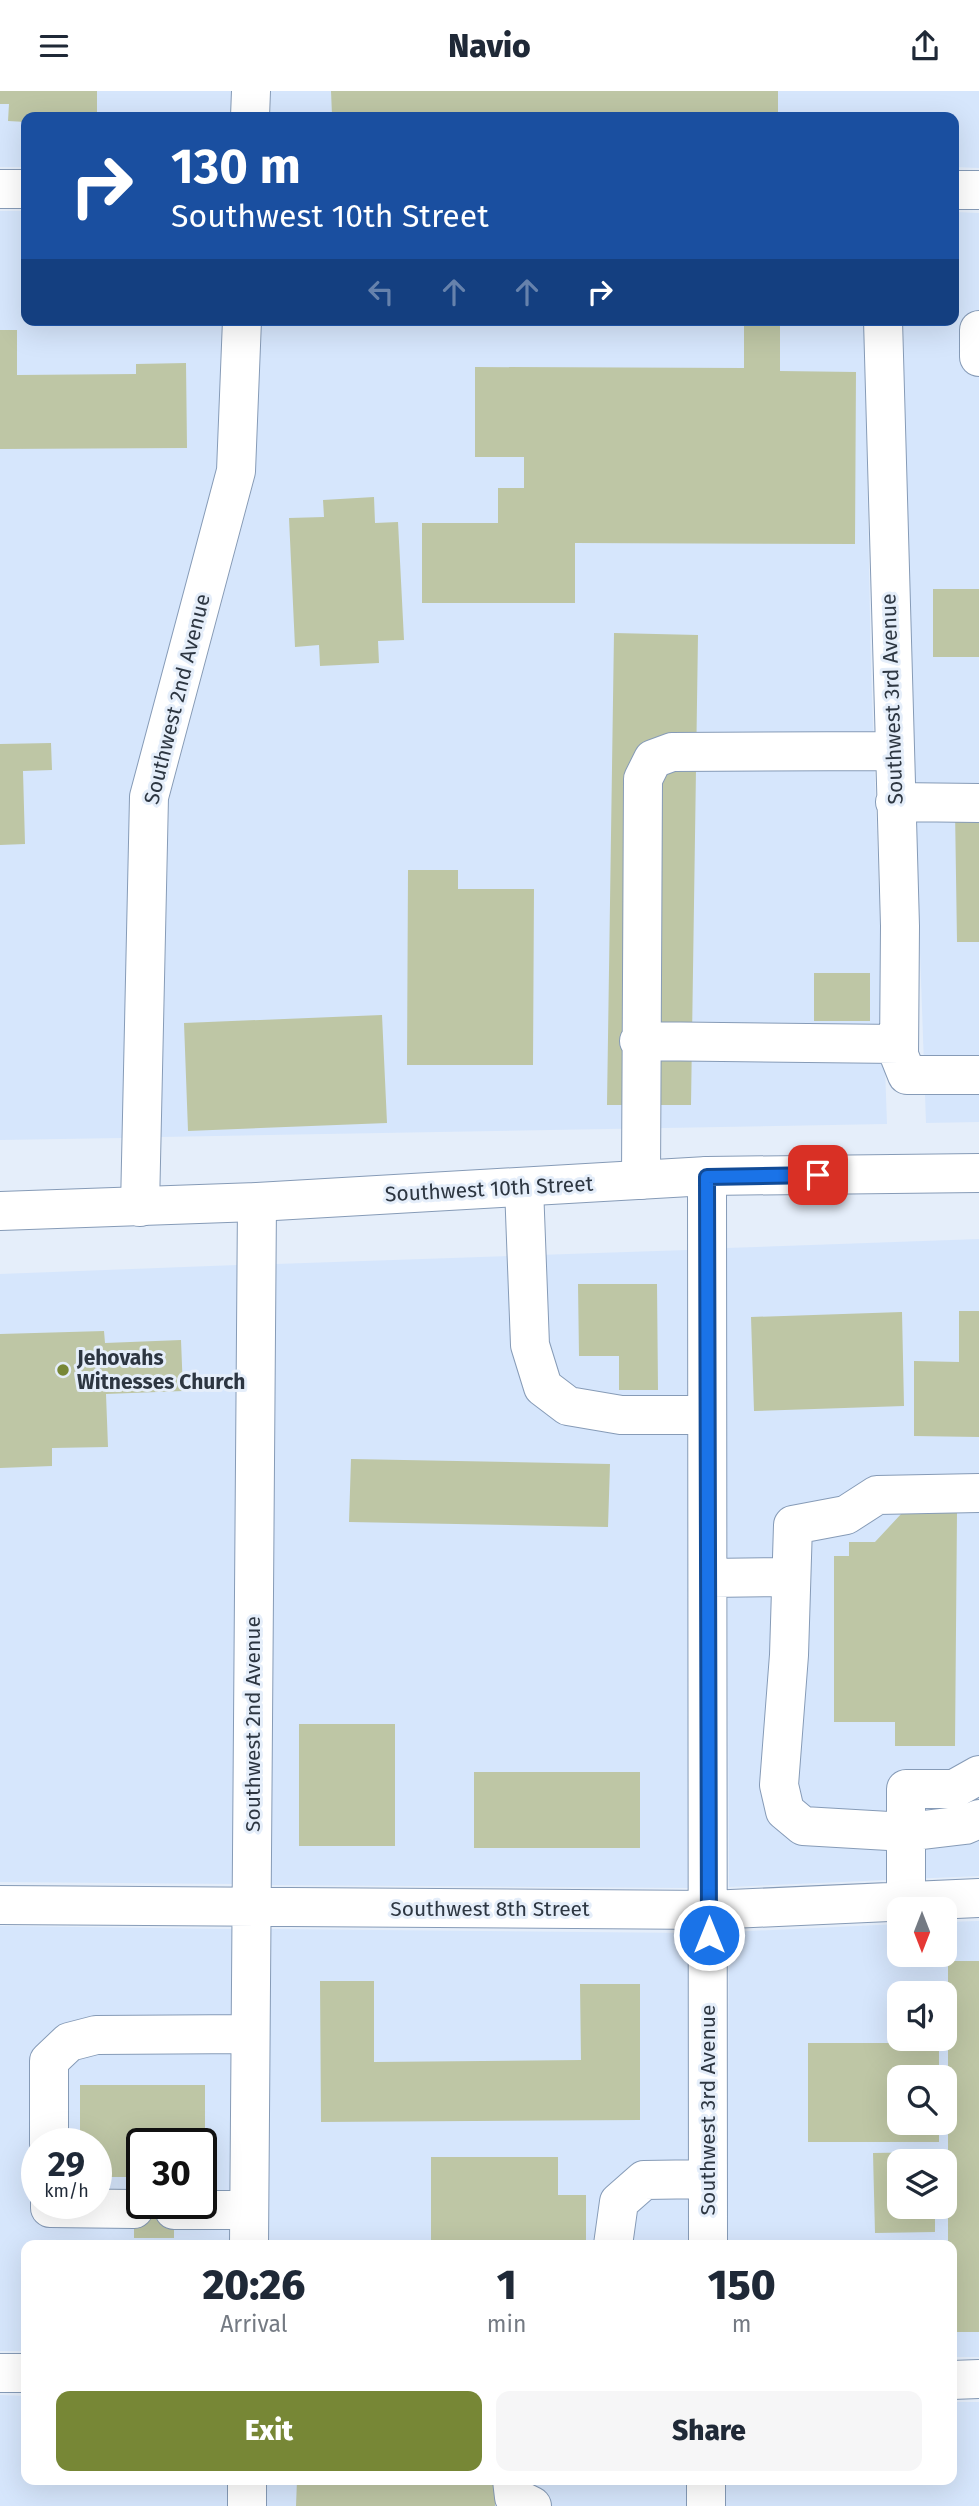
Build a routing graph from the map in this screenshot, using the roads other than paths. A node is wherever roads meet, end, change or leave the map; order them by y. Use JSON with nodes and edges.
{"nodes":[{"id":1,"x":251,"y":91,"type":"edge"},
{"id":2,"x":250,"y":112,"type":"edge"},
{"id":3,"x":0,"y":189,"type":"edge"},
{"id":4,"x":21,"y":189,"type":"edge"},
{"id":5,"x":959,"y":190,"type":"edge"},
{"id":6,"x":979,"y":190,"type":"edge"},
{"id":7,"x":242,"y":326,"type":"edge"},
{"id":8,"x":883,"y":326,"type":"edge"},
{"id":9,"x":979,"y":330,"type":"edge"},
{"id":10,"x":979,"y":357,"type":"edge"},
{"id":11,"x":894,"y":751,"type":"junction"},
{"id":12,"x":895,"y":802,"type":"junction"},
{"id":13,"x":979,"y":803,"type":"edge"},
{"id":14,"x":639,"y":1041,"type":"junction"},
{"id":15,"x":903,"y":1060,"type":"junction"},
{"id":16,"x":979,"y":1075,"type":"edge"},
{"id":17,"x":979,"y":1173,"type":"edge"},
{"id":18,"x":707,"y":1177,"type":"junction"},
{"id":19,"x":641,"y":1180,"type":"junction"},
{"id":20,"x":524,"y":1187,"type":"junction"},
{"id":21,"x":257,"y":1202,"type":"junction"},
{"id":22,"x":140,"y":1207,"type":"junction"},
{"id":23,"x":0,"y":1211,"type":"edge"},
{"id":24,"x":707,"y":1415,"type":"junction"},
{"id":25,"x":979,"y":1493,"type":"edge"},
{"id":26,"x":791,"y":1577,"type":"junction"},
{"id":27,"x":708,"y":1578,"type":"junction"},
{"id":28,"x":979,"y":1775,"type":"edge"},
{"id":29,"x":979,"y":1819,"type":"edge"},
{"id":30,"x":906,"y":1832,"type":"junction"},
{"id":31,"x":906,"y":1897,"type":"edge"},
{"id":32,"x":979,"y":1898,"type":"edge"},
{"id":33,"x":957,"y":1899,"type":"edge"},
{"id":34,"x":887,"y":1903,"type":"edge"},
{"id":35,"x":0,"y":1905,"type":"edge"},
{"id":36,"x":251,"y":1907,"type":"junction"},
{"id":37,"x":709,"y":1910,"type":"junction"},
{"id":38,"x":250,"y":2033,"type":"junction"},
{"id":39,"x":50,"y":2128,"type":"edge"},
{"id":40,"x":708,"y":2179,"type":"junction"},
{"id":41,"x":212,"y":2219,"type":"edge"},
{"id":42,"x":249,"y":2228,"type":"edge"},
{"id":43,"x":614,"y":2240,"type":"edge"},
{"id":44,"x":708,"y":2240,"type":"edge"},
{"id":45,"x":0,"y":2373,"type":"edge"},
{"id":46,"x":21,"y":2373,"type":"edge"},
{"id":47,"x":979,"y":2379,"type":"edge"},
{"id":48,"x":957,"y":2380,"type":"edge"},
{"id":49,"x":247,"y":2485,"type":"edge"},
{"id":50,"x":513,"y":2485,"type":"edge"},
{"id":51,"x":706,"y":2485,"type":"edge"},
{"id":52,"x":247,"y":2506,"type":"edge"},
{"id":53,"x":532,"y":2506,"type":"edge"},
{"id":54,"x":706,"y":2506,"type":"edge"}],
"edges":[{"from":1,"to":2,"type":"street"},
{"from":3,"to":4,"type":"street"},
{"from":5,"to":6,"type":"street"},
{"from":7,"to":22,"type":"street","name":"Southwest 2nd Avenue"},
{"from":8,"to":11,"type":"street","name":"Southwest 3rd Avenue"},
{"from":9,"to":10,"type":"street"},
{"from":11,"to":12,"type":"street","name":"Southwest 3rd Avenue"},
{"from":11,"to":14,"type":"street"},
{"from":12,"to":13,"type":"street"},
{"from":12,"to":15,"type":"street","name":"Southwest 3rd Avenue"},
{"from":14,"to":15,"type":"street"},
{"from":14,"to":19,"type":"street"},
{"from":15,"to":16,"type":"street"},
{"from":17,"to":18,"type":"street","name":"Southwest 10th Street"},
{"from":18,"to":19,"type":"street","name":"Southwest 10th Street"},
{"from":18,"to":24,"type":"street","name":"Southwest 3rd Avenue"},
{"from":19,"to":20,"type":"street","name":"Southwest 10th Street"},
{"from":20,"to":21,"type":"street","name":"Southwest 10th Street"},
{"from":20,"to":24,"type":"street"},
{"from":21,"to":22,"type":"street","name":"Southwest 10th Street"},
{"from":21,"to":36,"type":"street","name":"Southwest 2nd Avenue"},
{"from":22,"to":23,"type":"street","name":"Southwest 10th Street"},
{"from":24,"to":27,"type":"street","name":"Southwest 3rd Avenue"},
{"from":25,"to":26,"type":"street"},
{"from":26,"to":27,"type":"street"},
{"from":26,"to":30,"type":"street"},
{"from":27,"to":37,"type":"street","name":"Southwest 3rd Avenue"},
{"from":28,"to":30,"type":"street"},
{"from":29,"to":30,"type":"street"},
{"from":30,"to":31,"type":"street"},
{"from":32,"to":33,"type":"street","name":"Southwest 8th Street"},
{"from":34,"to":37,"type":"street","name":"Southwest 8th Street"},
{"from":35,"to":36,"type":"street","name":"Southwest 8th Street"},
{"from":36,"to":37,"type":"street","name":"Southwest 8th Street"},
{"from":36,"to":38,"type":"street","name":"Southwest 2nd Avenue"},
{"from":37,"to":40,"type":"street","name":"Southwest 3rd Avenue"},
{"from":38,"to":39,"type":"street"},
{"from":38,"to":42,"type":"street","name":"Southwest 2nd Avenue"},
{"from":40,"to":43,"type":"street"},
{"from":40,"to":44,"type":"street","name":"Southwest 3rd Avenue"},
{"from":41,"to":42,"type":"street"},
{"from":45,"to":46,"type":"street"},
{"from":47,"to":48,"type":"street"},
{"from":49,"to":52,"type":"street"},
{"from":50,"to":53,"type":"street"},
{"from":51,"to":54,"type":"street"}]}
